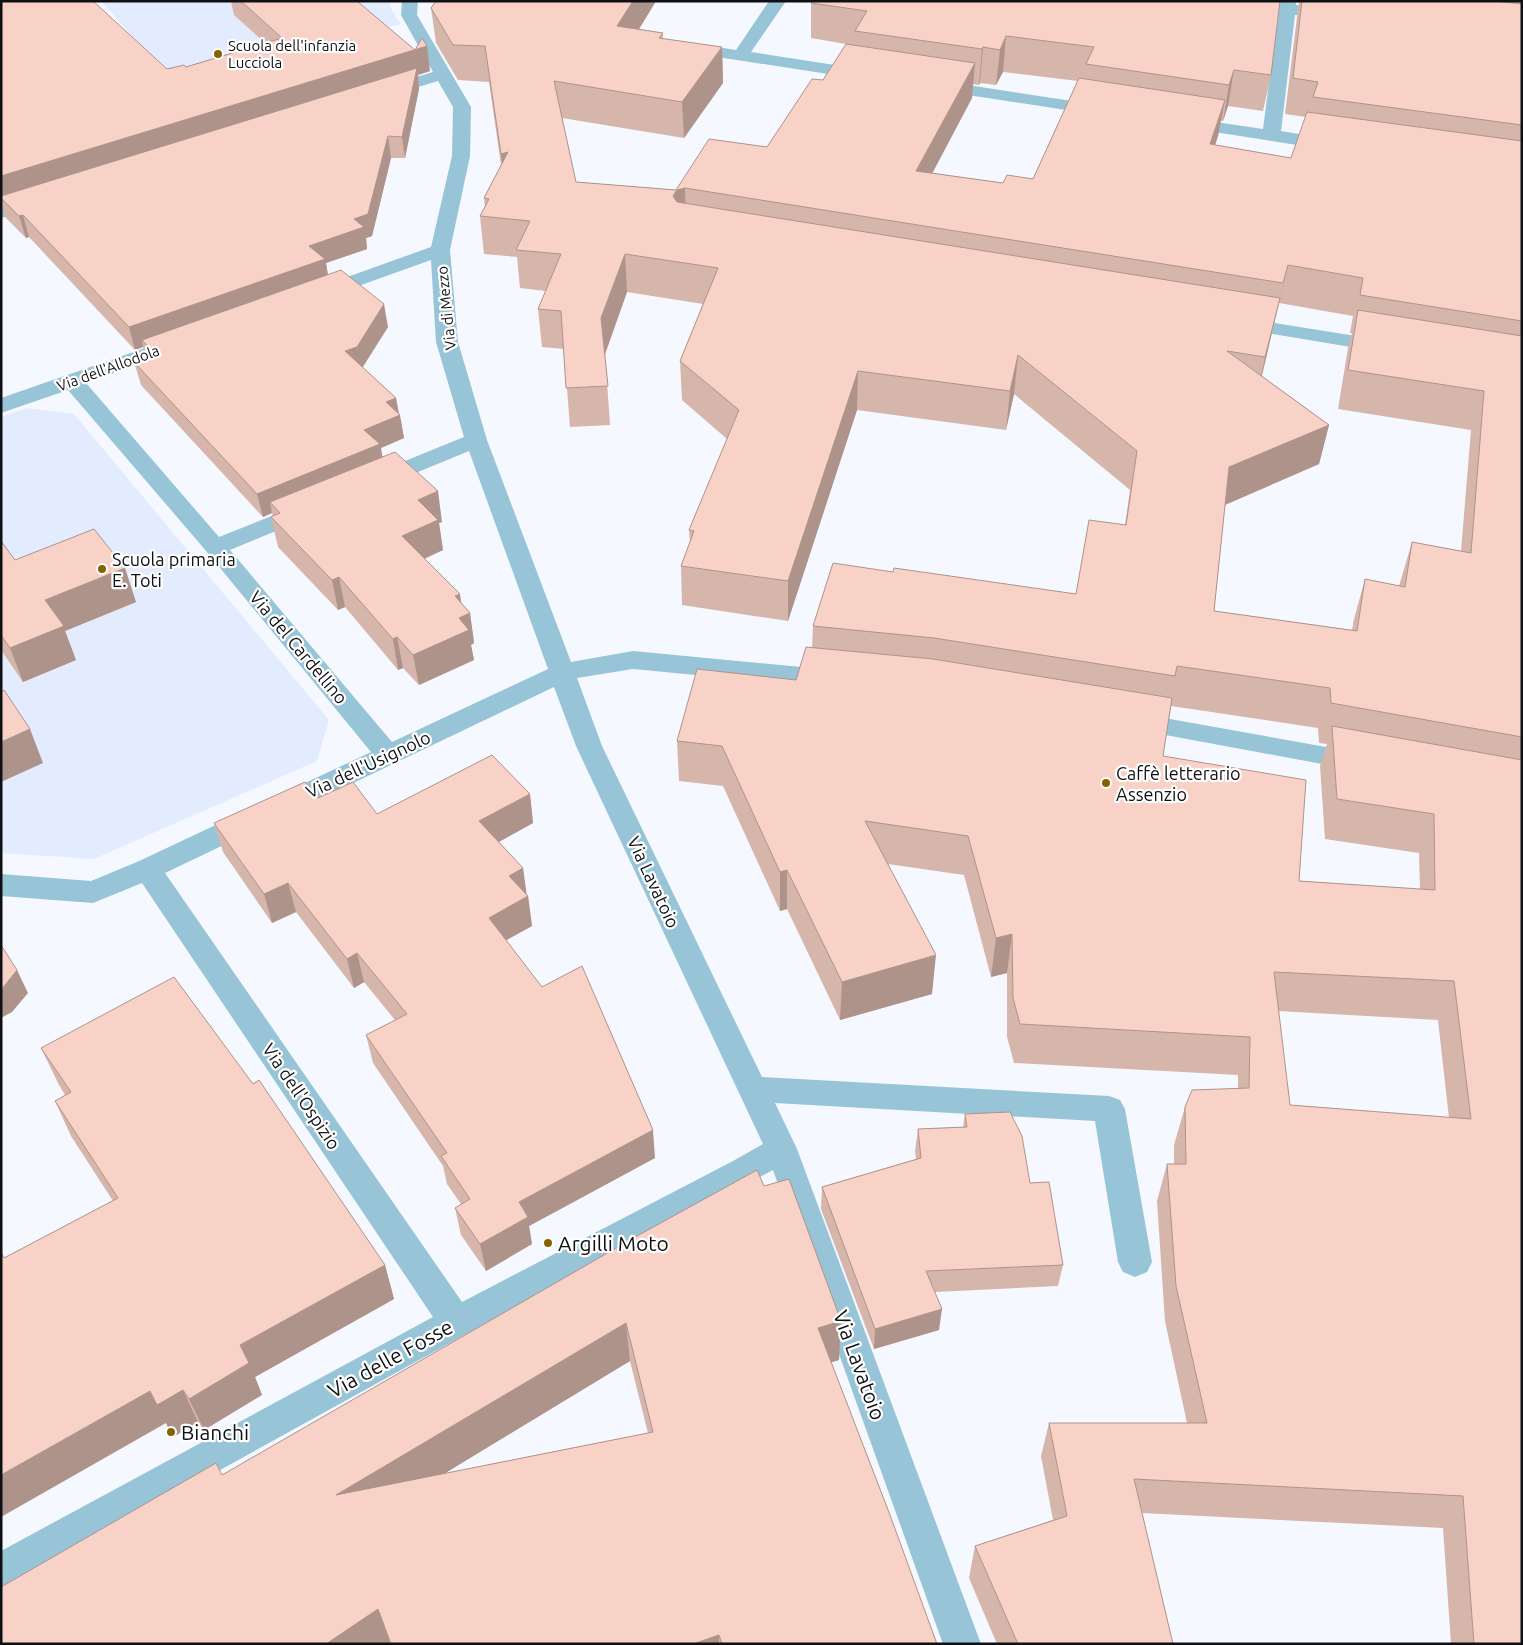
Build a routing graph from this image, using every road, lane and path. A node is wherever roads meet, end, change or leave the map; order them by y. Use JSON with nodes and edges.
{"nodes":[{"id":1,"x":410,"y":1,"type":"edge"},
{"id":2,"x":778,"y":1,"type":"edge"},
{"id":3,"x":1206,"y":1,"type":"edge"},
{"id":4,"x":1288,"y":5,"type":"edge"},
{"id":5,"x":1356,"y":16,"type":"edge"},
{"id":6,"x":665,"y":44,"type":"edge"},
{"id":7,"x":740,"y":56,"type":"junction"},
{"id":8,"x":443,"y":74,"type":"junction"},
{"id":9,"x":887,"y":78,"type":"edge"},
{"id":10,"x":917,"y":82,"type":"edge"},
{"id":11,"x":368,"y":98,"type":"edge"},
{"id":12,"x":1123,"y":114,"type":"edge"},
{"id":13,"x":1162,"y":119,"type":"edge"},
{"id":14,"x":1270,"y":136,"type":"junction"},
{"id":15,"x":1348,"y":147,"type":"edge"},
{"id":16,"x":58,"y":194,"type":"edge"},
{"id":17,"x":1,"y":212,"type":"edge"},
{"id":18,"x":440,"y":250,"type":"junction"},
{"id":19,"x":302,"y":299,"type":"edge"},
{"id":20,"x":1217,"y":320,"type":"edge"},
{"id":21,"x":201,"y":335,"type":"edge"},
{"id":22,"x":1404,"y":350,"type":"edge"},
{"id":23,"x":72,"y":381,"type":"junction"},
{"id":24,"x":1,"y":406,"type":"edge"},
{"id":25,"x":476,"y":440,"type":"junction"},
{"id":26,"x":359,"y":488,"type":"edge"},
{"id":27,"x":323,"y":503,"type":"edge"},
{"id":28,"x":215,"y":547,"type":"junction"},
{"id":29,"x":563,"y":672,"type":"junction"},
{"id":30,"x":862,"y":682,"type":"edge"},
{"id":31,"x":1104,"y":716,"type":"edge"},
{"id":32,"x":388,"y":755,"type":"junction"},
{"id":33,"x":1386,"y":766,"type":"edge"},
{"id":34,"x":147,"y":869,"type":"junction"},
{"id":35,"x":1,"y":885,"type":"edge"},
{"id":36,"x":752,"y":1089,"type":"junction"},
{"id":37,"x":780,"y":1149,"type":"junction"},
{"id":38,"x":1135,"y":1262,"type":"dead end"},
{"id":39,"x":456,"y":1322,"type":"junction"},
{"id":40,"x":1,"y":1571,"type":"edge"},
{"id":41,"x":962,"y":1644,"type":"edge"}],
"edges":[{"from":1,"to":8,"type":"street","name":"Via di Mezzo"},
{"from":2,"to":7,"type":"street"},
{"from":3,"to":4,"type":"street"},
{"from":4,"to":5,"type":"street"},
{"from":4,"to":14,"type":"street"},
{"from":6,"to":7,"type":"street"},
{"from":7,"to":9,"type":"street"},
{"from":8,"to":11,"type":"street"},
{"from":8,"to":18,"type":"street","name":"Via di Mezzo"},
{"from":10,"to":12,"type":"street"},
{"from":13,"to":14,"type":"street"},
{"from":14,"to":15,"type":"street"},
{"from":16,"to":17,"type":"street"},
{"from":18,"to":19,"type":"street"},
{"from":18,"to":25,"type":"street","name":"Via di Mezzo"},
{"from":20,"to":22,"type":"street"},
{"from":21,"to":23,"type":"street","name":"Via dell'Allodola"},
{"from":23,"to":24,"type":"street","name":"Via dell'Allodola"},
{"from":23,"to":28,"type":"street","name":"Via del Cardellino"},
{"from":25,"to":26,"type":"street"},
{"from":25,"to":29,"type":"street","name":"Via di Mezzo"},
{"from":27,"to":28,"type":"street"},
{"from":28,"to":32,"type":"street","name":"Via del Cardellino"},
{"from":29,"to":30,"type":"street","name":"Via dell'Usignolo"},
{"from":29,"to":32,"type":"street","name":"Via dell'Usignolo"},
{"from":29,"to":36,"type":"street","name":"Via Lavatoio"},
{"from":31,"to":33,"type":"street"},
{"from":32,"to":34,"type":"street","name":"Via dell'Usignolo"},
{"from":34,"to":35,"type":"street","name":"Via dell'Usignolo"},
{"from":34,"to":39,"type":"street","name":"Via dell'Ospizio"},
{"from":36,"to":37,"type":"street","name":"Via Lavatoio"},
{"from":36,"to":38,"type":"street"},
{"from":37,"to":39,"type":"street","name":"Via delle Fosse"},
{"from":37,"to":41,"type":"street","name":"Via Lavatoio"},
{"from":39,"to":40,"type":"street","name":"Via delle Fosse"}]}
